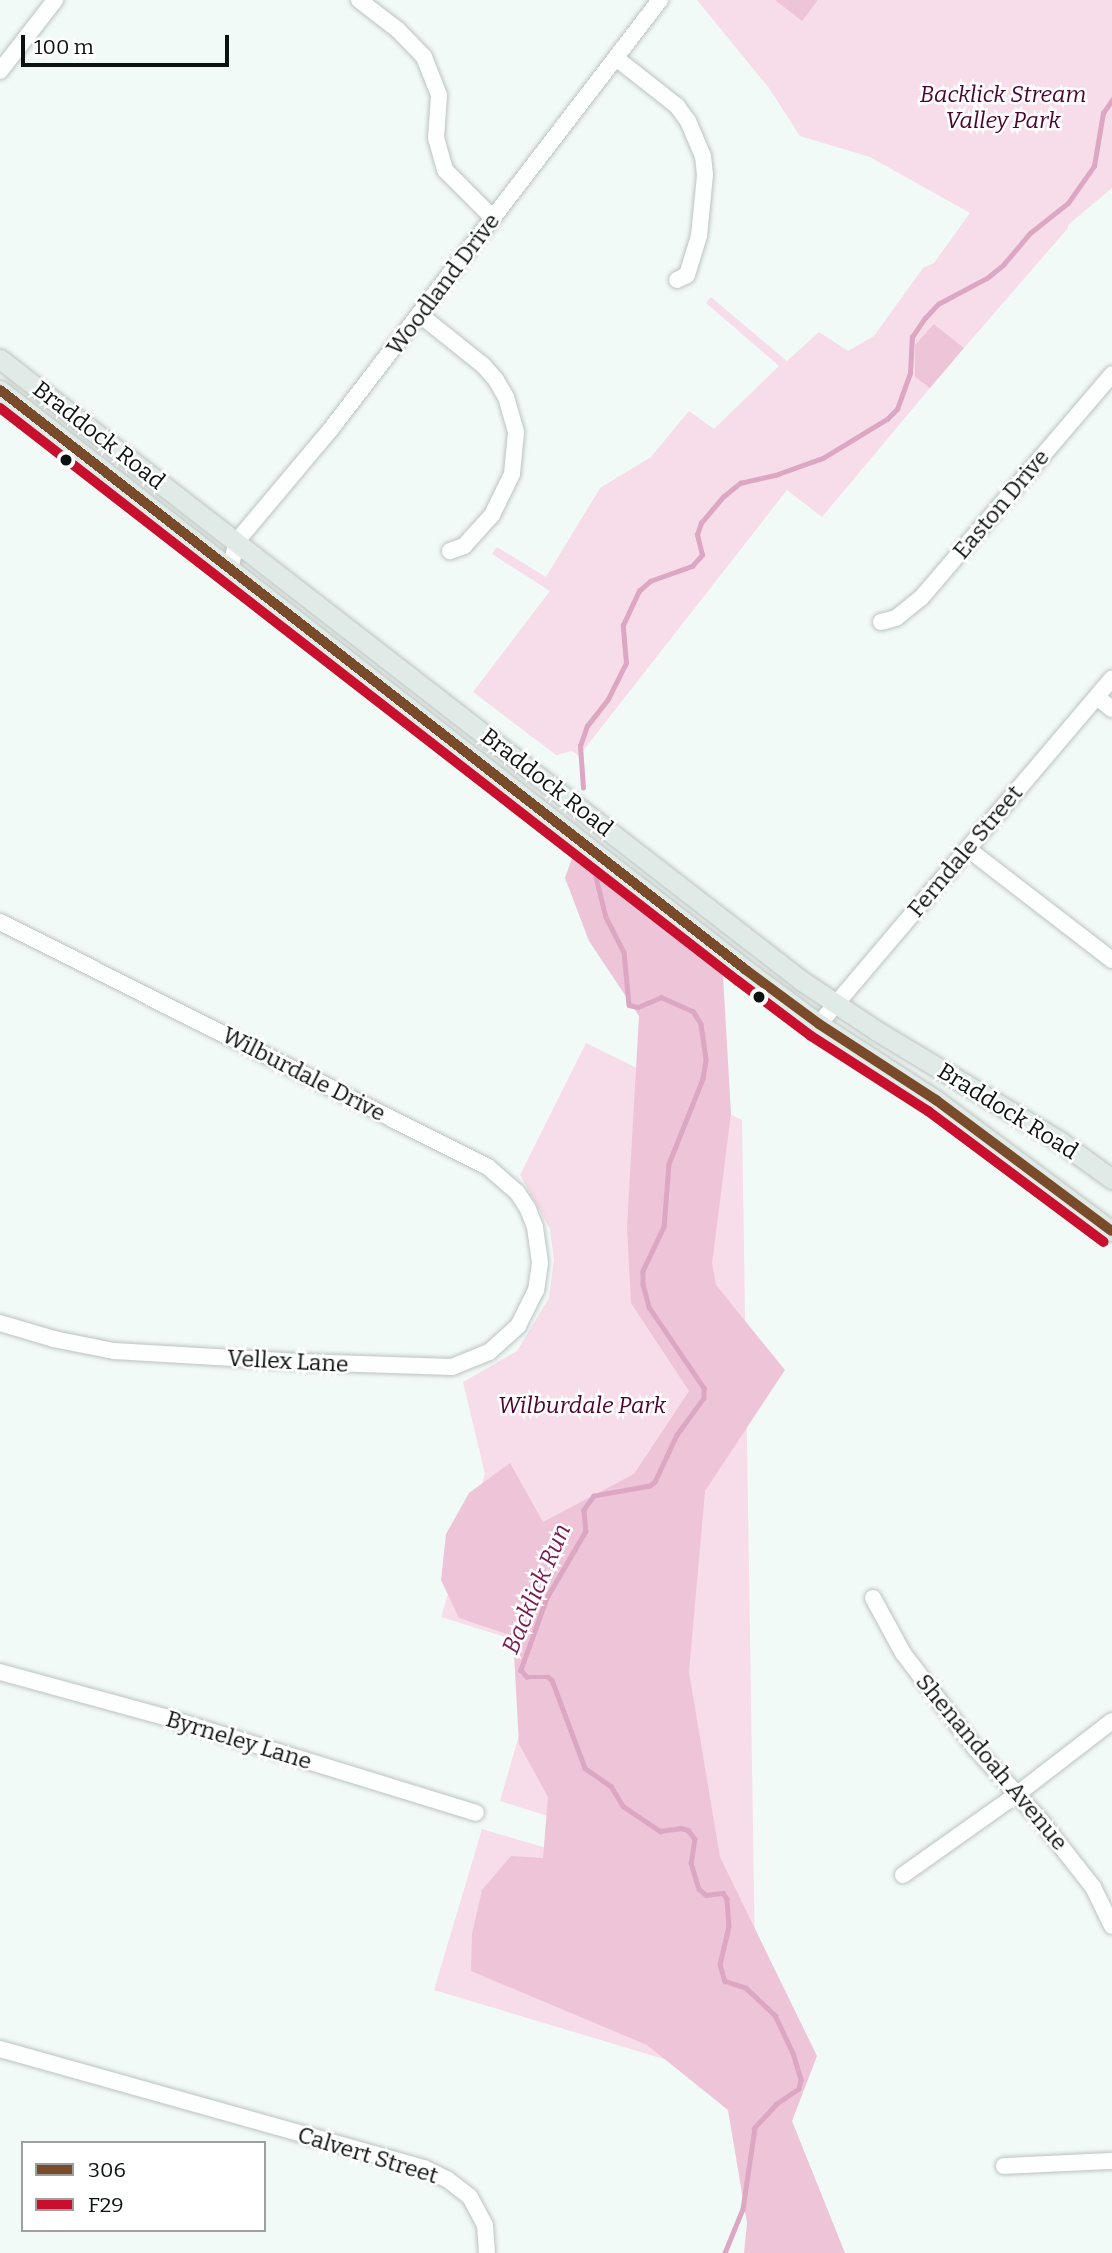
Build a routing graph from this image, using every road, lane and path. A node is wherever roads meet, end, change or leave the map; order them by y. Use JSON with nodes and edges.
{"nodes":[{"id":1,"x":359,"y":0,"type":"edge"},
{"id":2,"x":660,"y":0,"type":"edge"},
{"id":3,"x":52,"y":1,"type":"edge"},
{"id":4,"x":616,"y":58,"type":"junction"},
{"id":5,"x":0,"y":71,"type":"edge"},
{"id":6,"x":493,"y":218,"type":"junction"},
{"id":7,"x":677,"y":280,"type":"dead end"},
{"id":8,"x":419,"y":314,"type":"junction"},
{"id":9,"x":0,"y":359,"type":"edge"},
{"id":10,"x":1112,"y":374,"type":"edge"},
{"id":11,"x":0,"y":390,"type":"edge"},
{"id":12,"x":237,"y":541,"type":"junction"},
{"id":13,"x":450,"y":551,"type":"dead end"},
{"id":14,"x":230,"y":569,"type":"junction"},
{"id":15,"x":881,"y":622,"type":"dead end"},
{"id":16,"x":1112,"y":679,"type":"edge"},
{"id":17,"x":1097,"y":697,"type":"junction"},
{"id":18,"x":1112,"y":709,"type":"edge"},
{"id":19,"x":968,"y":849,"type":"junction"},
{"id":20,"x":0,"y":922,"type":"edge"},
{"id":21,"x":1112,"y":960,"type":"edge"},
{"id":22,"x":836,"y":1004,"type":"junction"},
{"id":23,"x":819,"y":1024,"type":"junction"},
{"id":24,"x":1112,"y":1179,"type":"edge"},
{"id":25,"x":1112,"y":1231,"type":"edge"},
{"id":26,"x":538,"y":1282,"type":"joint"},
{"id":27,"x":0,"y":1323,"type":"edge"},
{"id":28,"x":873,"y":1598,"type":"dead end"},
{"id":29,"x":0,"y":1672,"type":"edge"},
{"id":30,"x":1112,"y":1721,"type":"edge"},
{"id":31,"x":1016,"y":1796,"type":"junction"},
{"id":32,"x":476,"y":1813,"type":"dead end"},
{"id":33,"x":903,"y":1875,"type":"dead end"},
{"id":34,"x":1112,"y":1926,"type":"edge"},
{"id":35,"x":0,"y":2049,"type":"edge"},
{"id":36,"x":1112,"y":2161,"type":"edge"},
{"id":37,"x":1004,"y":2165,"type":"dead end"},
{"id":38,"x":487,"y":2253,"type":"edge"}],
"edges":[{"from":1,"to":6,"type":"street"},
{"from":2,"to":4,"type":"street","name":"Woodland Drive"},
{"from":3,"to":5,"type":"street"},
{"from":4,"to":6,"type":"street","name":"Woodland Drive"},
{"from":4,"to":7,"type":"street"},
{"from":6,"to":8,"type":"street","name":"Woodland Drive"},
{"from":8,"to":12,"type":"street","name":"Woodland Drive"},
{"from":8,"to":13,"type":"street"},
{"from":9,"to":12,"type":"main road","name":"Braddock Road"},
{"from":10,"to":15,"type":"street","name":"Easton Drive"},
{"from":11,"to":14,"type":"main road","name":"Braddock Road"},
{"from":12,"to":14,"type":"street","name":"Woodland Drive"},
{"from":12,"to":22,"type":"main road","name":"Braddock Road"},
{"from":14,"to":23,"type":"main road","name":"Braddock Road"},
{"from":16,"to":17,"type":"street","name":"Ferndale Street"},
{"from":17,"to":18,"type":"street"},
{"from":17,"to":19,"type":"street","name":"Ferndale Street"},
{"from":19,"to":21,"type":"street"},
{"from":19,"to":22,"type":"street","name":"Ferndale Street"},
{"from":20,"to":26,"type":"street","name":"Wilburdale Drive"},
{"from":22,"to":23,"type":"street","name":"Ferndale Street"},
{"from":22,"to":24,"type":"main road","name":"Braddock Road"},
{"from":23,"to":25,"type":"main road","name":"Braddock Road"},
{"from":26,"to":27,"type":"street","name":"Vellex Lane"},
{"from":28,"to":31,"type":"street","name":"Shenandoah Avenue"},
{"from":29,"to":32,"type":"street","name":"Byrneley Lane"},
{"from":30,"to":31,"type":"street"},
{"from":31,"to":33,"type":"street"},
{"from":31,"to":34,"type":"street","name":"Shenandoah Avenue"},
{"from":35,"to":38,"type":"street","name":"Calvert Street"},
{"from":36,"to":37,"type":"street"}]}
